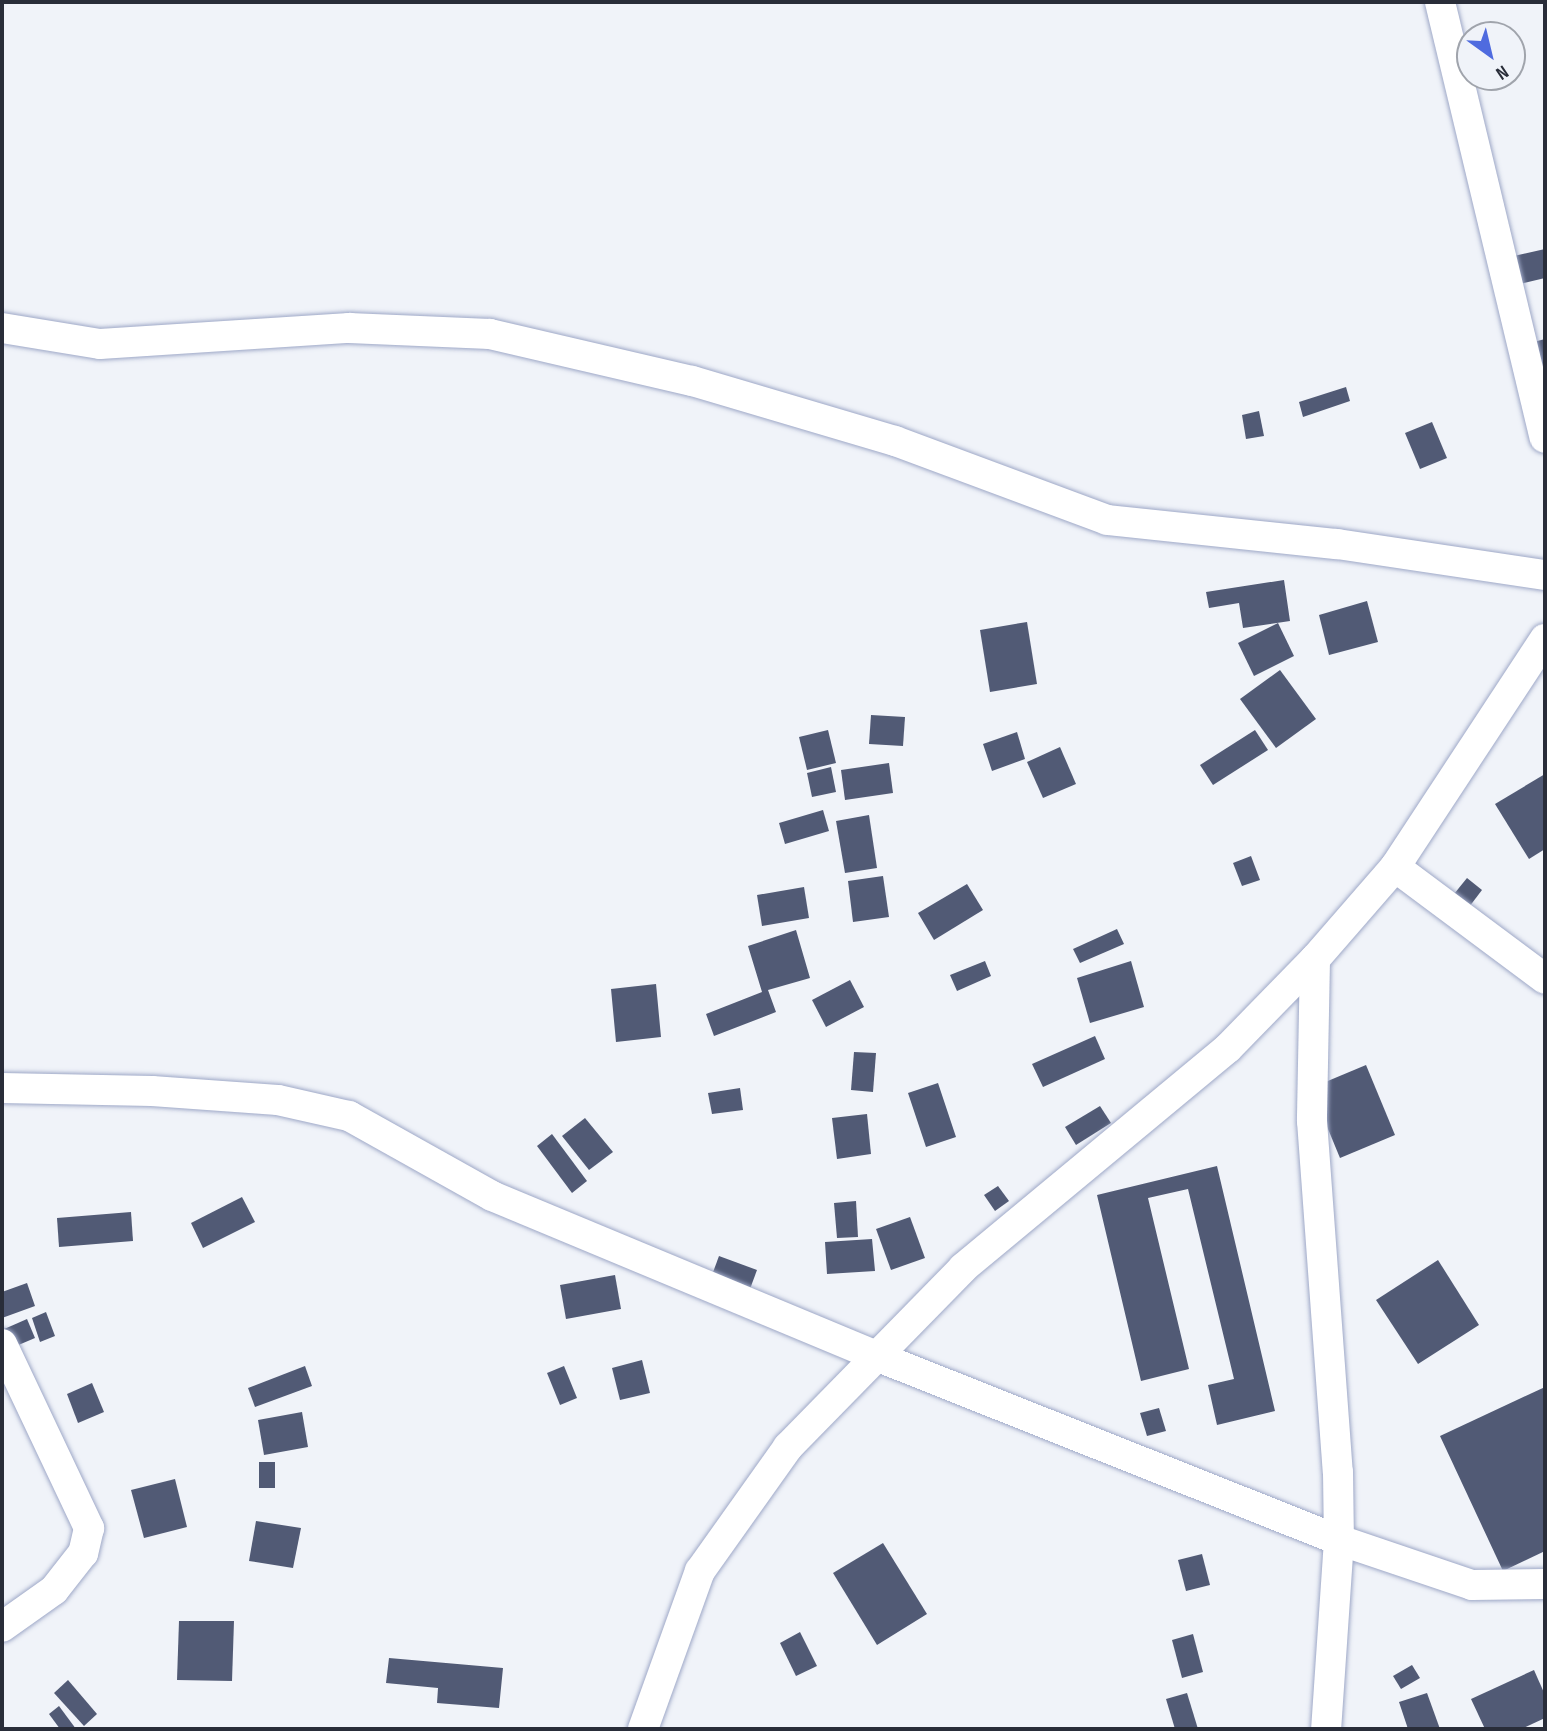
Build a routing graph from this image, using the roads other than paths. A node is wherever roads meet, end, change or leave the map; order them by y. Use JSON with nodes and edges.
{"nodes":[{"id":1,"x":1440,"y":2,"type":"edge"},
{"id":2,"x":2,"y":328,"type":"edge"},
{"id":3,"x":1545,"y":438,"type":"edge"},
{"id":4,"x":1545,"y":575,"type":"edge"},
{"id":5,"x":1545,"y":639,"type":"edge"},
{"id":6,"x":1395,"y":867,"type":"junction"},
{"id":7,"x":1315,"y":960,"type":"junction"},
{"id":8,"x":1545,"y":979,"type":"edge"},
{"id":9,"x":2,"y":1088,"type":"edge"},
{"id":10,"x":2,"y":1344,"type":"edge"},
{"id":11,"x":876,"y":1356,"type":"junction"},
{"id":12,"x":1339,"y":1540,"type":"junction"},
{"id":13,"x":1545,"y":1584,"type":"edge"},
{"id":14,"x":2,"y":1627,"type":"edge"},
{"id":15,"x":643,"y":1729,"type":"edge"},
{"id":16,"x":1326,"y":1729,"type":"edge"}],
"edges":[{"from":1,"to":3,"type":"street"},
{"from":2,"to":4,"type":"street"},
{"from":5,"to":6,"type":"street"},
{"from":6,"to":7,"type":"street"},
{"from":6,"to":8,"type":"street"},
{"from":7,"to":11,"type":"street"},
{"from":7,"to":12,"type":"street"},
{"from":9,"to":11,"type":"street"},
{"from":10,"to":14,"type":"street"},
{"from":11,"to":12,"type":"street"},
{"from":11,"to":15,"type":"street"},
{"from":12,"to":13,"type":"street"},
{"from":12,"to":16,"type":"street"}]}
